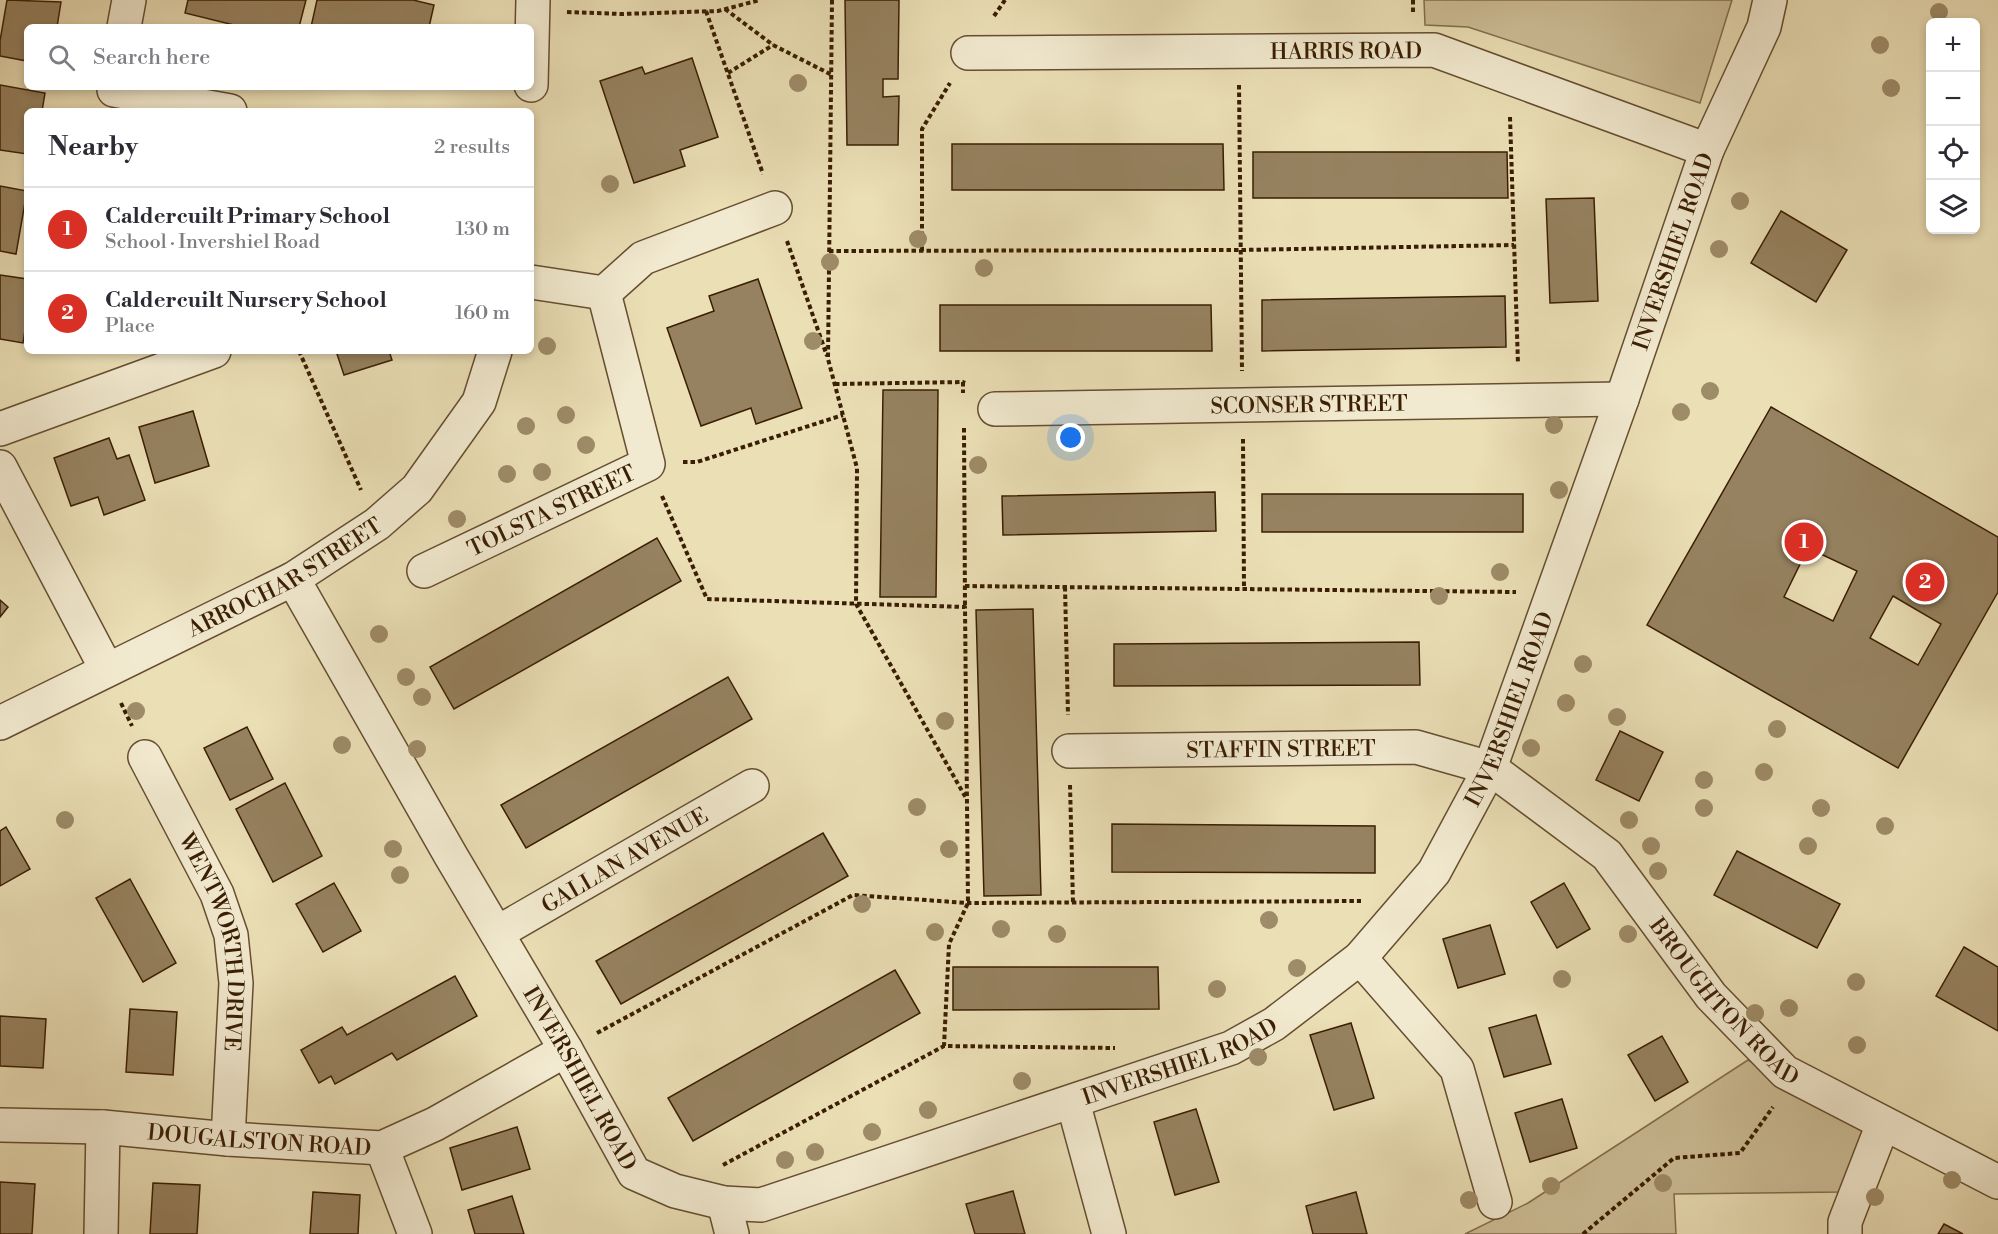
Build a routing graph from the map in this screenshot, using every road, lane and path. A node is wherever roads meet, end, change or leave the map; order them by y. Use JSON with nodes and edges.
{"nodes":[{"id":1,"x":129,"y":0,"type":"edge"},
{"id":2,"x":760,"y":0,"type":"edge"},
{"id":3,"x":832,"y":0,"type":"edge"},
{"id":4,"x":1005,"y":0,"type":"edge"},
{"id":5,"x":1770,"y":0,"type":"edge"},
{"id":6,"x":745,"y":2,"type":"edge"},
{"id":7,"x":533,"y":5,"type":"edge"},
{"id":8,"x":724,"y":9,"type":"junction"},
{"id":9,"x":125,"y":24,"type":"edge"},
{"id":10,"x":533,"y":24,"type":"edge"},
{"id":11,"x":773,"y":45,"type":"junction"},
{"id":12,"x":1239,"y":51,"type":"junction"},
{"id":13,"x":968,"y":53,"type":"junction"},
{"id":14,"x":728,"y":73,"type":"dead end"},
{"id":15,"x":832,"y":75,"type":"junction"},
{"id":16,"x":1509,"y":77,"type":"junction"},
{"id":17,"x":531,"y":90,"type":"edge"},
{"id":18,"x":112,"y":96,"type":"edge"},
{"id":19,"x":206,"y":108,"type":"edge"},
{"id":20,"x":530,"y":108,"type":"edge"},
{"id":21,"x":1707,"y":150,"type":"junction"},
{"id":22,"x":775,"y":208,"type":"dead end"},
{"id":23,"x":1514,"y":245,"type":"junction"},
{"id":24,"x":1241,"y":250,"type":"junction"},
{"id":25,"x":829,"y":251,"type":"junction"},
{"id":26,"x":922,"y":251,"type":"junction"},
{"id":27,"x":534,"y":282,"type":"edge"},
{"id":28,"x":604,"y":293,"type":"junction"},
{"id":29,"x":197,"y":354,"type":"edge"},
{"id":30,"x":300,"y":354,"type":"edge"},
{"id":31,"x":494,"y":354,"type":"edge"},
{"id":32,"x":145,"y":363,"type":"edge"},
{"id":33,"x":963,"y":382,"type":"junction"},
{"id":34,"x":835,"y":384,"type":"junction"},
{"id":35,"x":963,"y":394,"type":"dead end"},
{"id":36,"x":1622,"y":399,"type":"junction"},
{"id":37,"x":1519,"y":401,"type":"junction"},
{"id":38,"x":1243,"y":405,"type":"junction"},
{"id":39,"x":995,"y":409,"type":"joint"},
{"id":40,"x":843,"y":415,"type":"junction"},
{"id":41,"x":963,"y":418,"type":"dead end"},
{"id":42,"x":0,"y":429,"type":"edge"},
{"id":43,"x":648,"y":464,"type":"junction"},
{"id":44,"x":0,"y":467,"type":"edge"},
{"id":45,"x":377,"y":524,"type":"junction"},
{"id":46,"x":424,"y":571,"type":"dead end"},
{"id":47,"x":293,"y":579,"type":"junction"},
{"id":48,"x":965,"y":586,"type":"junction"},
{"id":49,"x":1244,"y":588,"type":"junction"},
{"id":50,"x":1552,"y":593,"type":"junction"},
{"id":51,"x":856,"y":604,"type":"junction"},
{"id":52,"x":965,"y":607,"type":"junction"},
{"id":53,"x":107,"y":670,"type":"junction"},
{"id":54,"x":0,"y":723,"type":"edge"},
{"id":55,"x":1069,"y":751,"type":"dead end"},
{"id":56,"x":145,"y":757,"type":"joint"},
{"id":57,"x":1490,"y":768,"type":"junction"},
{"id":58,"x":752,"y":786,"type":"dead end"},
{"id":59,"x":966,"y":799,"type":"junction"},
{"id":60,"x":1410,"y":900,"type":"junction"},
{"id":61,"x":968,"y":903,"type":"junction"},
{"id":62,"x":497,"y":933,"type":"junction"},
{"id":63,"x":1360,"y":958,"type":"junction"},
{"id":64,"x":944,"y":1046,"type":"junction"},
{"id":65,"x":1123,"y":1048,"type":"dead end"},
{"id":66,"x":566,"y":1050,"type":"junction"},
{"id":67,"x":1794,"y":1077,"type":"junction"},
{"id":68,"x":1073,"y":1102,"type":"junction"},
{"id":69,"x":1883,"y":1124,"type":"junction"},
{"id":70,"x":0,"y":1125,"type":"edge"},
{"id":71,"x":104,"y":1127,"type":"junction"},
{"id":72,"x":228,"y":1139,"type":"junction"},
{"id":73,"x":382,"y":1148,"type":"junction"},
{"id":74,"x":1998,"y":1182,"type":"edge"},
{"id":75,"x":675,"y":1191,"type":"junction"},
{"id":76,"x":1495,"y":1202,"type":"dead end"},
{"id":77,"x":724,"y":1203,"type":"junction"},
{"id":78,"x":101,"y":1234,"type":"edge"},
{"id":79,"x":415,"y":1234,"type":"edge"},
{"id":80,"x":732,"y":1234,"type":"edge"},
{"id":81,"x":1108,"y":1234,"type":"edge"},
{"id":82,"x":1583,"y":1234,"type":"edge"},
{"id":83,"x":1845,"y":1234,"type":"edge"}],
"edges":[{"from":1,"to":9,"type":"street"},
{"from":2,"to":6,"type":"path"},
{"from":3,"to":15,"type":"path"},
{"from":4,"to":13,"type":"path"},
{"from":5,"to":21,"type":"street","name":"INVERSHIEL ROAD"},
{"from":6,"to":8,"type":"path"},
{"from":7,"to":8,"type":"path"},
{"from":7,"to":10,"type":"street"},
{"from":8,"to":11,"type":"path"},
{"from":11,"to":14,"type":"path"},
{"from":11,"to":15,"type":"path"},
{"from":12,"to":13,"type":"street","name":"HARRIS ROAD"},
{"from":12,"to":16,"type":"street","name":"HARRIS ROAD"},
{"from":12,"to":24,"type":"path"},
{"from":13,"to":26,"type":"path"},
{"from":15,"to":25,"type":"path"},
{"from":16,"to":21,"type":"street","name":"HARRIS ROAD"},
{"from":16,"to":23,"type":"path"},
{"from":17,"to":20,"type":"street"},
{"from":18,"to":19,"type":"street"},
{"from":21,"to":36,"type":"street","name":"INVERSHIEL ROAD"},
{"from":22,"to":28,"type":"street"},
{"from":23,"to":24,"type":"path"},
{"from":23,"to":37,"type":"path"},
{"from":24,"to":26,"type":"path"},
{"from":24,"to":38,"type":"path"},
{"from":25,"to":26,"type":"path"},
{"from":25,"to":34,"type":"path"},
{"from":27,"to":28,"type":"street"},
{"from":28,"to":43,"type":"street","name":"TOLSTA STREET"},
{"from":29,"to":32,"type":"street"},
{"from":30,"to":45,"type":"path"},
{"from":31,"to":45,"type":"street","name":"ARROCHAR STREET"},
{"from":32,"to":42,"type":"street"},
{"from":33,"to":34,"type":"path"},
{"from":33,"to":35,"type":"path"},
{"from":33,"to":39,"type":"path"},
{"from":34,"to":40,"type":"path"},
{"from":36,"to":37,"type":"street","name":"SCONSER STREET"},
{"from":36,"to":50,"type":"street","name":"INVERSHIEL ROAD"},
{"from":37,"to":38,"type":"street","name":"SCONSER STREET"},
{"from":38,"to":39,"type":"street","name":"SCONSER STREET"},
{"from":38,"to":49,"type":"path"},
{"from":40,"to":43,"type":"path"},
{"from":40,"to":51,"type":"path"},
{"from":41,"to":48,"type":"path"},
{"from":43,"to":46,"type":"street","name":"TOLSTA STREET"},
{"from":43,"to":51,"type":"path"},
{"from":44,"to":53,"type":"street"},
{"from":45,"to":47,"type":"street","name":"ARROCHAR STREET"},
{"from":47,"to":53,"type":"street","name":"ARROCHAR STREET"},
{"from":47,"to":62,"type":"street","name":"INVERSHIEL ROAD"},
{"from":48,"to":49,"type":"path"},
{"from":48,"to":52,"type":"path"},
{"from":49,"to":50,"type":"path"},
{"from":50,"to":57,"type":"street","name":"INVERSHIEL ROAD"},
{"from":51,"to":52,"type":"path"},
{"from":51,"to":59,"type":"path"},
{"from":52,"to":59,"type":"path"},
{"from":53,"to":54,"type":"street","name":"ARROCHAR STREET"},
{"from":53,"to":56,"type":"path"},
{"from":55,"to":57,"type":"street","name":"STAFFIN STREET"},
{"from":56,"to":72,"type":"street","name":"WENTWORTH DRIVE"},
{"from":57,"to":60,"type":"street","name":"INVERSHIEL ROAD"},
{"from":57,"to":67,"type":"street","name":"BROUGHTON ROAD"},
{"from":58,"to":62,"type":"street","name":"GALLAN AVENUE"},
{"from":59,"to":61,"type":"path"},
{"from":60,"to":61,"type":"path"},
{"from":60,"to":63,"type":"street","name":"INVERSHIEL ROAD"},
{"from":61,"to":64,"type":"path"},
{"from":61,"to":66,"type":"path"},
{"from":62,"to":66,"type":"street","name":"INVERSHIEL ROAD"},
{"from":63,"to":68,"type":"street","name":"INVERSHIEL ROAD"},
{"from":63,"to":76,"type":"street"},
{"from":64,"to":65,"type":"path"},
{"from":64,"to":75,"type":"path"},
{"from":66,"to":73,"type":"street","name":"DOUGALSTON ROAD"},
{"from":66,"to":75,"type":"street","name":"INVERSHIEL ROAD"},
{"from":67,"to":69,"type":"street","name":"BROUGHTON ROAD"},
{"from":67,"to":82,"type":"path"},
{"from":68,"to":77,"type":"street","name":"INVERSHIEL ROAD"},
{"from":68,"to":81,"type":"street"},
{"from":69,"to":74,"type":"street","name":"BROUGHTON ROAD"},
{"from":69,"to":83,"type":"street"},
{"from":70,"to":71,"type":"street","name":"DOUGALSTON ROAD"},
{"from":71,"to":72,"type":"street","name":"DOUGALSTON ROAD"},
{"from":71,"to":78,"type":"street"},
{"from":72,"to":73,"type":"street","name":"DOUGALSTON ROAD"},
{"from":73,"to":79,"type":"street"},
{"from":75,"to":77,"type":"street","name":"INVERSHIEL ROAD"},
{"from":77,"to":80,"type":"street"}]}
